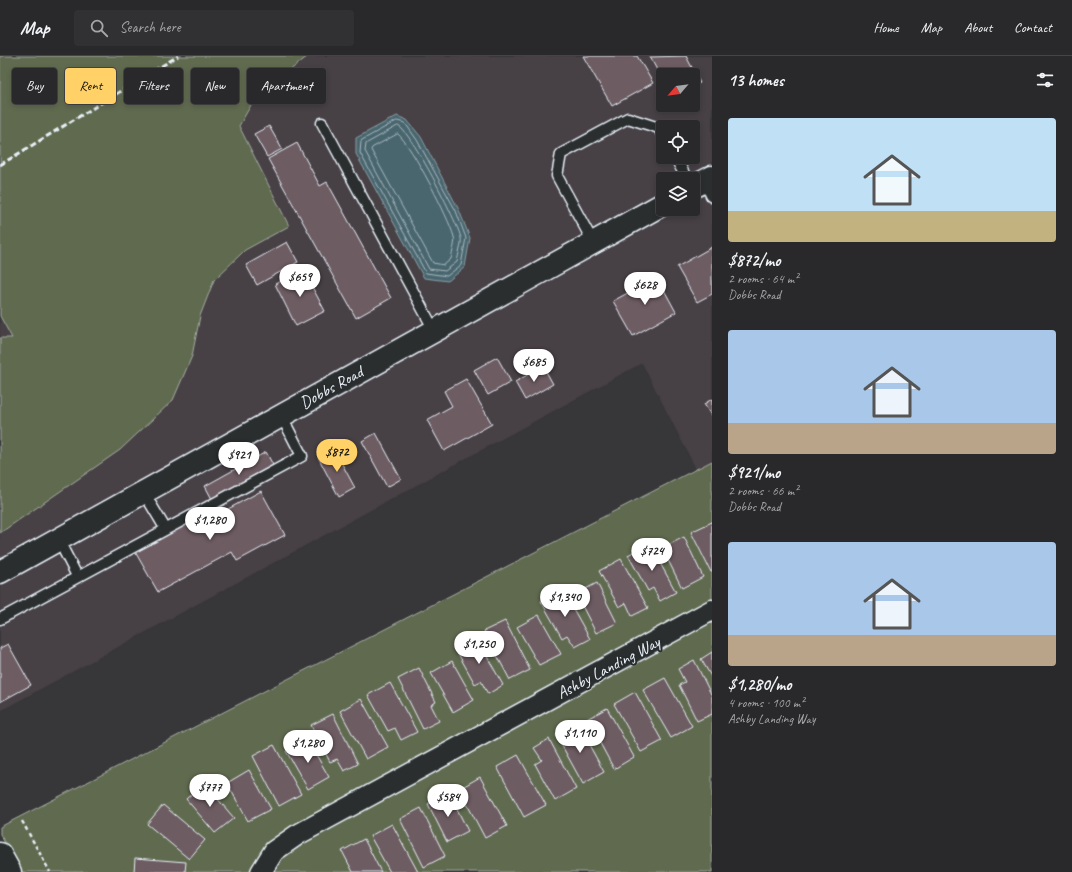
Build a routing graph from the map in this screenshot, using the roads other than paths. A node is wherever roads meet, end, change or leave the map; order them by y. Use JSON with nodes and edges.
{"nodes":[{"id":1,"x":322,"y":123,"type":"dead end"},
{"id":2,"x":656,"y":127,"type":"edge"},
{"id":3,"x":682,"y":164,"type":"edge"},
{"id":4,"x":702,"y":184,"type":"edge"},
{"id":5,"x":656,"y":208,"type":"edge"},
{"id":6,"x":593,"y":242,"type":"junction"},
{"id":7,"x":434,"y":330,"type":"junction"},
{"id":8,"x":281,"y":415,"type":"junction"},
{"id":9,"x":143,"y":491,"type":"junction"},
{"id":10,"x":165,"y":528,"type":"junction"},
{"id":11,"x":58,"y":539,"type":"junction"},
{"id":12,"x":0,"y":572,"type":"edge"},
{"id":13,"x":77,"y":576,"type":"junction"},
{"id":14,"x":712,"y":610,"type":"edge"},
{"id":15,"x":0,"y":619,"type":"edge"},
{"id":16,"x":0,"y":854,"type":"edge"},
{"id":17,"x":10,"y":872,"type":"edge"},
{"id":18,"x":261,"y":872,"type":"edge"}],
"edges":[{"from":1,"to":7,"type":"lane"},
{"from":2,"to":6,"type":"lane"},
{"from":3,"to":4,"type":"lane"},
{"from":5,"to":6,"type":"street","name":"Dobbs Road"},
{"from":6,"to":7,"type":"street","name":"Dobbs Road"},
{"from":7,"to":8,"type":"street","name":"Dobbs Road"},
{"from":8,"to":9,"type":"street","name":"Dobbs Road"},
{"from":8,"to":10,"type":"lane"},
{"from":9,"to":10,"type":"lane"},
{"from":9,"to":11,"type":"street","name":"Dobbs Road"},
{"from":10,"to":13,"type":"lane"},
{"from":11,"to":12,"type":"street","name":"Dobbs Road"},
{"from":11,"to":13,"type":"lane"},
{"from":13,"to":15,"type":"lane"},
{"from":14,"to":18,"type":"street","name":"Ashby Landing Way"},
{"from":16,"to":17,"type":"street"}]}
